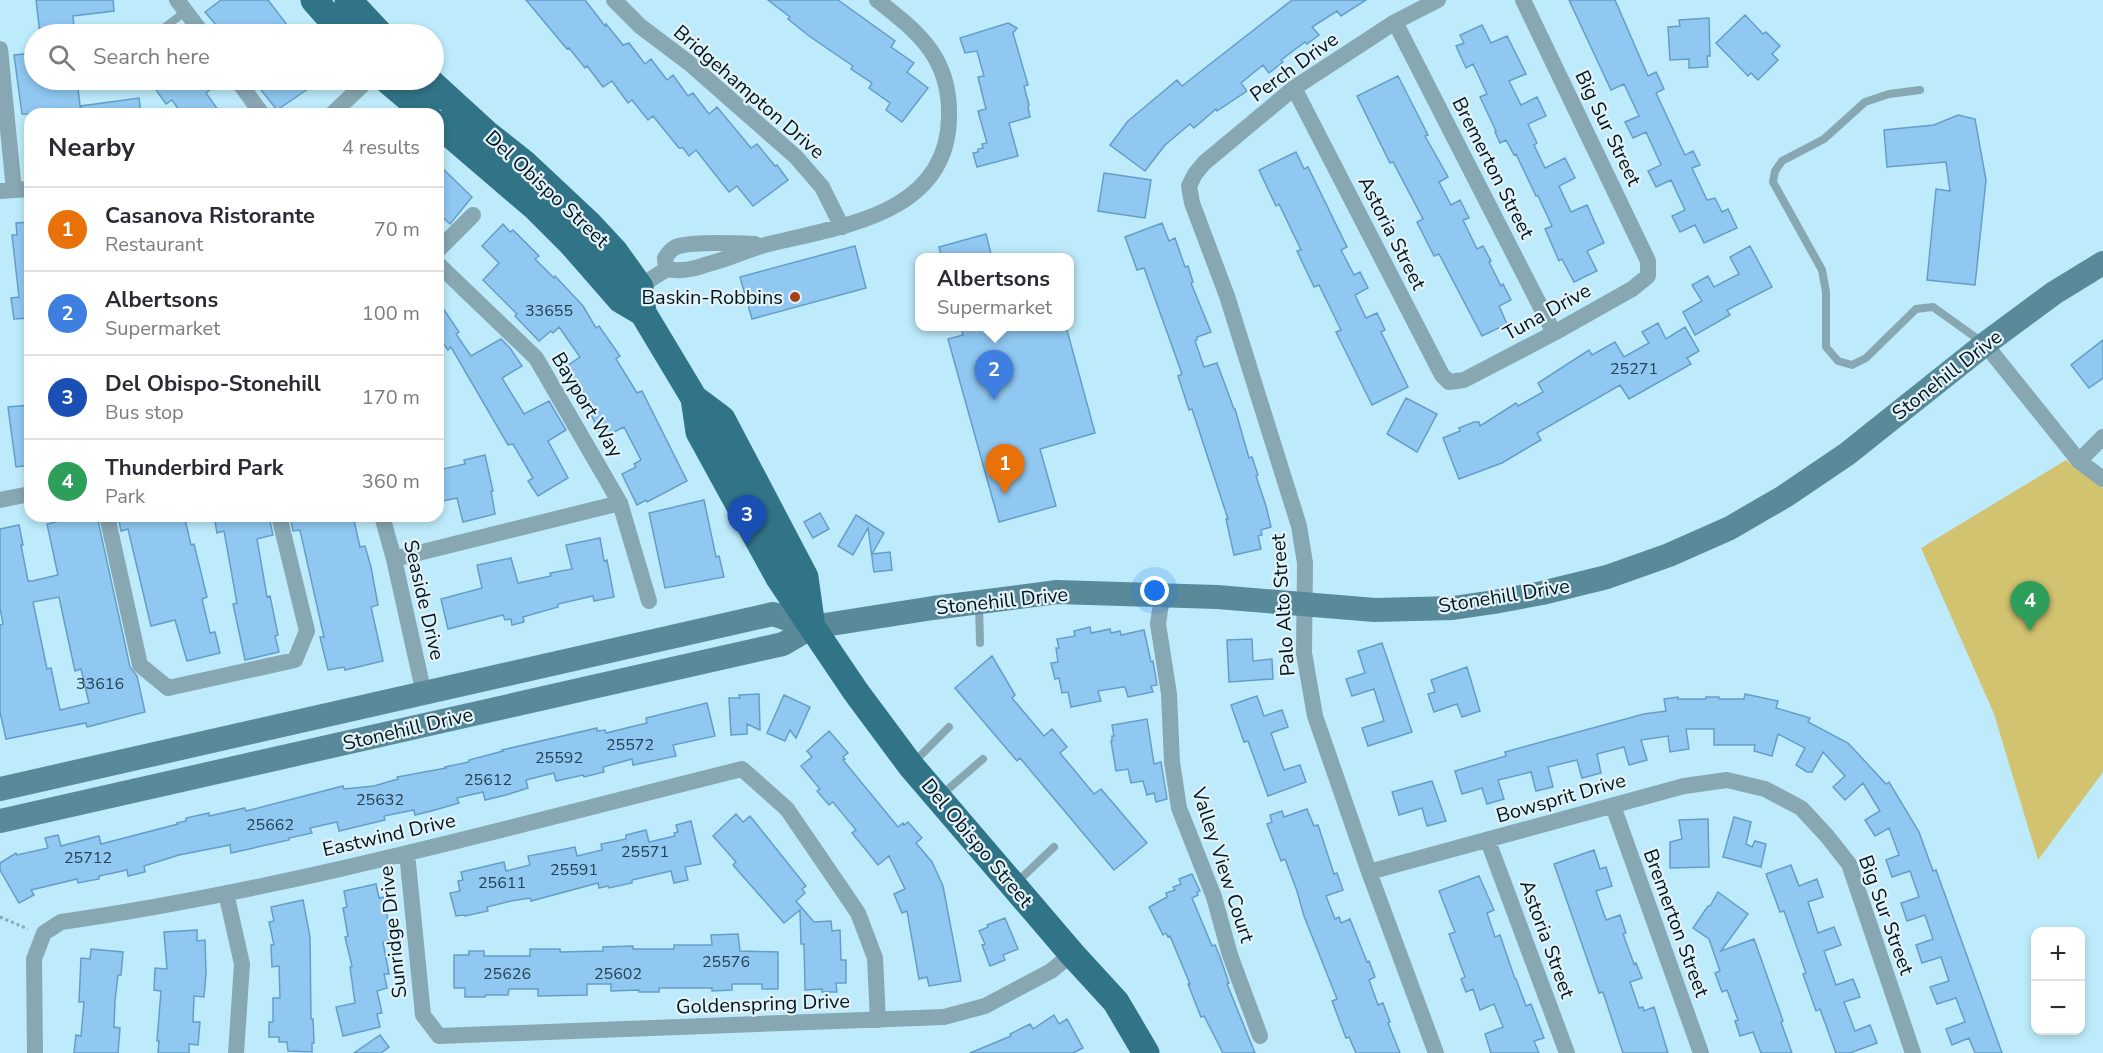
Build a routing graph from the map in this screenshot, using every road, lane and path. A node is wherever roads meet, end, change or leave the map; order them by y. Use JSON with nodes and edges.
{"nodes":[{"id":1,"x":314,"y":0,"type":"edge"},
{"id":2,"x":348,"y":0,"type":"edge"},
{"id":3,"x":614,"y":0,"type":"edge"},
{"id":4,"x":877,"y":0,"type":"edge"},
{"id":5,"x":1438,"y":0,"type":"edge"},
{"id":6,"x":1523,"y":0,"type":"edge"},
{"id":7,"x":182,"y":5,"type":"edge"},
{"id":8,"x":1395,"y":22,"type":"junction"},
{"id":9,"x":165,"y":24,"type":"edge"},
{"id":10,"x":196,"y":24,"type":"edge"},
{"id":11,"x":335,"y":24,"type":"edge"},
{"id":12,"x":371,"y":24,"type":"edge"},
{"id":13,"x":0,"y":49,"type":"edge"},
{"id":14,"x":1294,"y":88,"type":"junction"},
{"id":15,"x":244,"y":90,"type":"edge"},
{"id":16,"x":358,"y":90,"type":"edge"},
{"id":17,"x":399,"y":90,"type":"edge"},
{"id":18,"x":439,"y":90,"type":"edge"},
{"id":19,"x":1920,"y":90,"type":"dead end"},
{"id":20,"x":258,"y":108,"type":"edge"},
{"id":21,"x":339,"y":108,"type":"edge"},
{"id":22,"x":420,"y":108,"type":"edge"},
{"id":23,"x":444,"y":129,"type":"edge"},
{"id":24,"x":1189,"y":186,"type":"joint"},
{"id":25,"x":15,"y":190,"type":"edge"},
{"id":26,"x":473,"y":215,"type":"dead end"},
{"id":27,"x":842,"y":227,"type":"junction"},
{"id":28,"x":444,"y":244,"type":"edge"},
{"id":29,"x":765,"y":245,"type":"junction"},
{"id":30,"x":2103,"y":263,"type":"edge"},
{"id":31,"x":444,"y":270,"type":"edge"},
{"id":32,"x":666,"y":270,"type":"junction"},
{"id":33,"x":1648,"y":276,"type":"joint"},
{"id":34,"x":635,"y":300,"type":"junction"},
{"id":35,"x":1554,"y":333,"type":"junction"},
{"id":36,"x":1985,"y":344,"type":"junction"},
{"id":37,"x":1464,"y":380,"type":"joint"},
{"id":38,"x":2103,"y":437,"type":"edge"},
{"id":39,"x":2079,"y":460,"type":"junction"},
{"id":40,"x":2103,"y":479,"type":"edge"},
{"id":41,"x":24,"y":495,"type":"edge"},
{"id":42,"x":0,"y":500,"type":"edge"},
{"id":43,"x":620,"y":502,"type":"junction"},
{"id":44,"x":108,"y":522,"type":"edge"},
{"id":45,"x":280,"y":522,"type":"edge"},
{"id":46,"x":384,"y":522,"type":"edge"},
{"id":47,"x":394,"y":559,"type":"junction"},
{"id":48,"x":1162,"y":596,"type":"junction"},
{"id":49,"x":649,"y":601,"type":"dead end"},
{"id":50,"x":979,"y":602,"type":"junction"},
{"id":51,"x":1304,"y":603,"type":"junction"},
{"id":52,"x":813,"y":627,"type":"junction"},
{"id":53,"x":980,"y":643,"type":"dead end"},
{"id":54,"x":424,"y":694,"type":"junction"},
{"id":55,"x":949,"y":727,"type":"dead end"},
{"id":56,"x":394,"y":733,"type":"junction"},
{"id":57,"x":983,"y":759,"type":"dead end"},
{"id":58,"x":911,"y":766,"type":"junction"},
{"id":59,"x":0,"y":789,"type":"edge"},
{"id":60,"x":1765,"y":789,"type":"joint"},
{"id":61,"x":938,"y":797,"type":"junction"},
{"id":62,"x":1612,"y":806,"type":"junction"},
{"id":63,"x":0,"y":821,"type":"edge"},
{"id":64,"x":1488,"y":841,"type":"junction"},
{"id":65,"x":1054,"y":847,"type":"dead end"},
{"id":66,"x":406,"y":853,"type":"junction"},
{"id":67,"x":1369,"y":872,"type":"junction"},
{"id":68,"x":1013,"y":886,"type":"junction"},
{"id":69,"x":226,"y":893,"type":"junction"},
{"id":70,"x":0,"y":917,"type":"edge"},
{"id":71,"x":44,"y":933,"type":"junction"},
{"id":72,"x":1072,"y":954,"type":"junction"},
{"id":73,"x":878,"y":1020,"type":"junction"},
{"id":74,"x":439,"y":1036,"type":"joint"},
{"id":75,"x":1260,"y":1036,"type":"dead end"},
{"id":76,"x":35,"y":1053,"type":"edge"},
{"id":77,"x":236,"y":1053,"type":"edge"},
{"id":78,"x":1146,"y":1053,"type":"edge"},
{"id":79,"x":1436,"y":1053,"type":"edge"},
{"id":80,"x":1567,"y":1053,"type":"edge"},
{"id":81,"x":1701,"y":1053,"type":"edge"},
{"id":82,"x":1913,"y":1053,"type":"edge"}],
"edges":[{"from":1,"to":11,"type":"main road"},
{"from":2,"to":12,"type":"main road"},
{"from":3,"to":27,"type":"street","name":"Bridgehampton Drive"},
{"from":4,"to":27,"type":"street"},
{"from":5,"to":8,"type":"street","name":"Perch Drive"},
{"from":6,"to":33,"type":"street","name":"Big Sur Street"},
{"from":7,"to":9,"type":"lane"},
{"from":7,"to":10,"type":"street"},
{"from":8,"to":14,"type":"street","name":"Perch Drive"},
{"from":8,"to":35,"type":"street","name":"Bremerton Street"},
{"from":13,"to":25,"type":"street"},
{"from":14,"to":24,"type":"street","name":"Perch Drive"},
{"from":14,"to":37,"type":"street","name":"Astoria Street"},
{"from":15,"to":20,"type":"street"},
{"from":16,"to":21,"type":"street"},
{"from":17,"to":22,"type":"main road"},
{"from":18,"to":34,"type":"main road","name":"Del Obispo Street"},
{"from":19,"to":36,"type":"lane"},
{"from":23,"to":34,"type":"main road","name":"Del Obispo Street"},
{"from":24,"to":51,"type":"street","name":"Palo Alto Street"},
{"from":26,"to":28,"type":"street"},
{"from":27,"to":29,"type":"street"},
{"from":29,"to":32,"type":"street"},
{"from":29,"to":32,"type":"street"},
{"from":30,"to":36,"type":"main road","name":"Stonehill Drive"},
{"from":31,"to":43,"type":"street","name":"Bayport Way"},
{"from":32,"to":34,"type":"street"},
{"from":33,"to":35,"type":"street","name":"Tuna Drive"},
{"from":34,"to":52,"type":"main road","name":"Del Obispo Street"},
{"from":35,"to":37,"type":"street","name":"Tuna Drive"},
{"from":36,"to":39,"type":"street"},
{"from":36,"to":51,"type":"main road","name":"Stonehill Drive"},
{"from":38,"to":39,"type":"street"},
{"from":39,"to":40,"type":"street"},
{"from":41,"to":42,"type":"street"},
{"from":43,"to":47,"type":"street"},
{"from":43,"to":49,"type":"street","name":"Bayport Way"},
{"from":44,"to":45,"type":"street"},
{"from":46,"to":47,"type":"street","name":"Seaside Drive"},
{"from":47,"to":54,"type":"street","name":"Seaside Drive"},
{"from":48,"to":50,"type":"main road","name":"Stonehill Drive"},
{"from":48,"to":51,"type":"main road","name":"Stonehill Drive"},
{"from":48,"to":75,"type":"street","name":"Valley View Court"},
{"from":50,"to":52,"type":"main road","name":"Stonehill Drive"},
{"from":50,"to":53,"type":"lane"},
{"from":51,"to":67,"type":"street","name":"Palo Alto Street"},
{"from":52,"to":54,"type":"main road","name":"Stonehill Drive"},
{"from":52,"to":56,"type":"main road","name":"Stonehill Drive"},
{"from":52,"to":58,"type":"main road","name":"Del Obispo Street"},
{"from":54,"to":56,"type":"main road"},
{"from":54,"to":59,"type":"main road","name":"Stonehill Drive"},
{"from":55,"to":58,"type":"lane"},
{"from":56,"to":63,"type":"main road","name":"Stonehill Drive"},
{"from":57,"to":61,"type":"lane"},
{"from":58,"to":61,"type":"main road","name":"Del Obispo Street"},
{"from":60,"to":62,"type":"street","name":"Bowsprit Drive"},
{"from":60,"to":82,"type":"street","name":"Big Sur Street"},
{"from":61,"to":68,"type":"main road","name":"Del Obispo Street"},
{"from":62,"to":64,"type":"street","name":"Bowsprit Drive"},
{"from":62,"to":81,"type":"street","name":"Bremerton Street"},
{"from":64,"to":67,"type":"street","name":"Bowsprit Drive"},
{"from":64,"to":80,"type":"street","name":"Astoria Street"},
{"from":65,"to":68,"type":"lane"},
{"from":66,"to":69,"type":"street","name":"Eastwind Drive"},
{"from":66,"to":73,"type":"street","name":"Eastwind Drive"},
{"from":66,"to":74,"type":"street","name":"Sunridge Drive"},
{"from":67,"to":79,"type":"street","name":"Palo Alto Street"},
{"from":68,"to":72,"type":"main road","name":"Del Obispo Street"},
{"from":69,"to":71,"type":"street","name":"Eastwind Drive"},
{"from":69,"to":77,"type":"street"},
{"from":70,"to":71,"type":"path"},
{"from":71,"to":76,"type":"street"},
{"from":72,"to":73,"type":"street","name":"Goldenspring Drive"},
{"from":72,"to":78,"type":"main road","name":"Del Obispo Street"},
{"from":73,"to":74,"type":"street","name":"Goldenspring Drive"}]}
